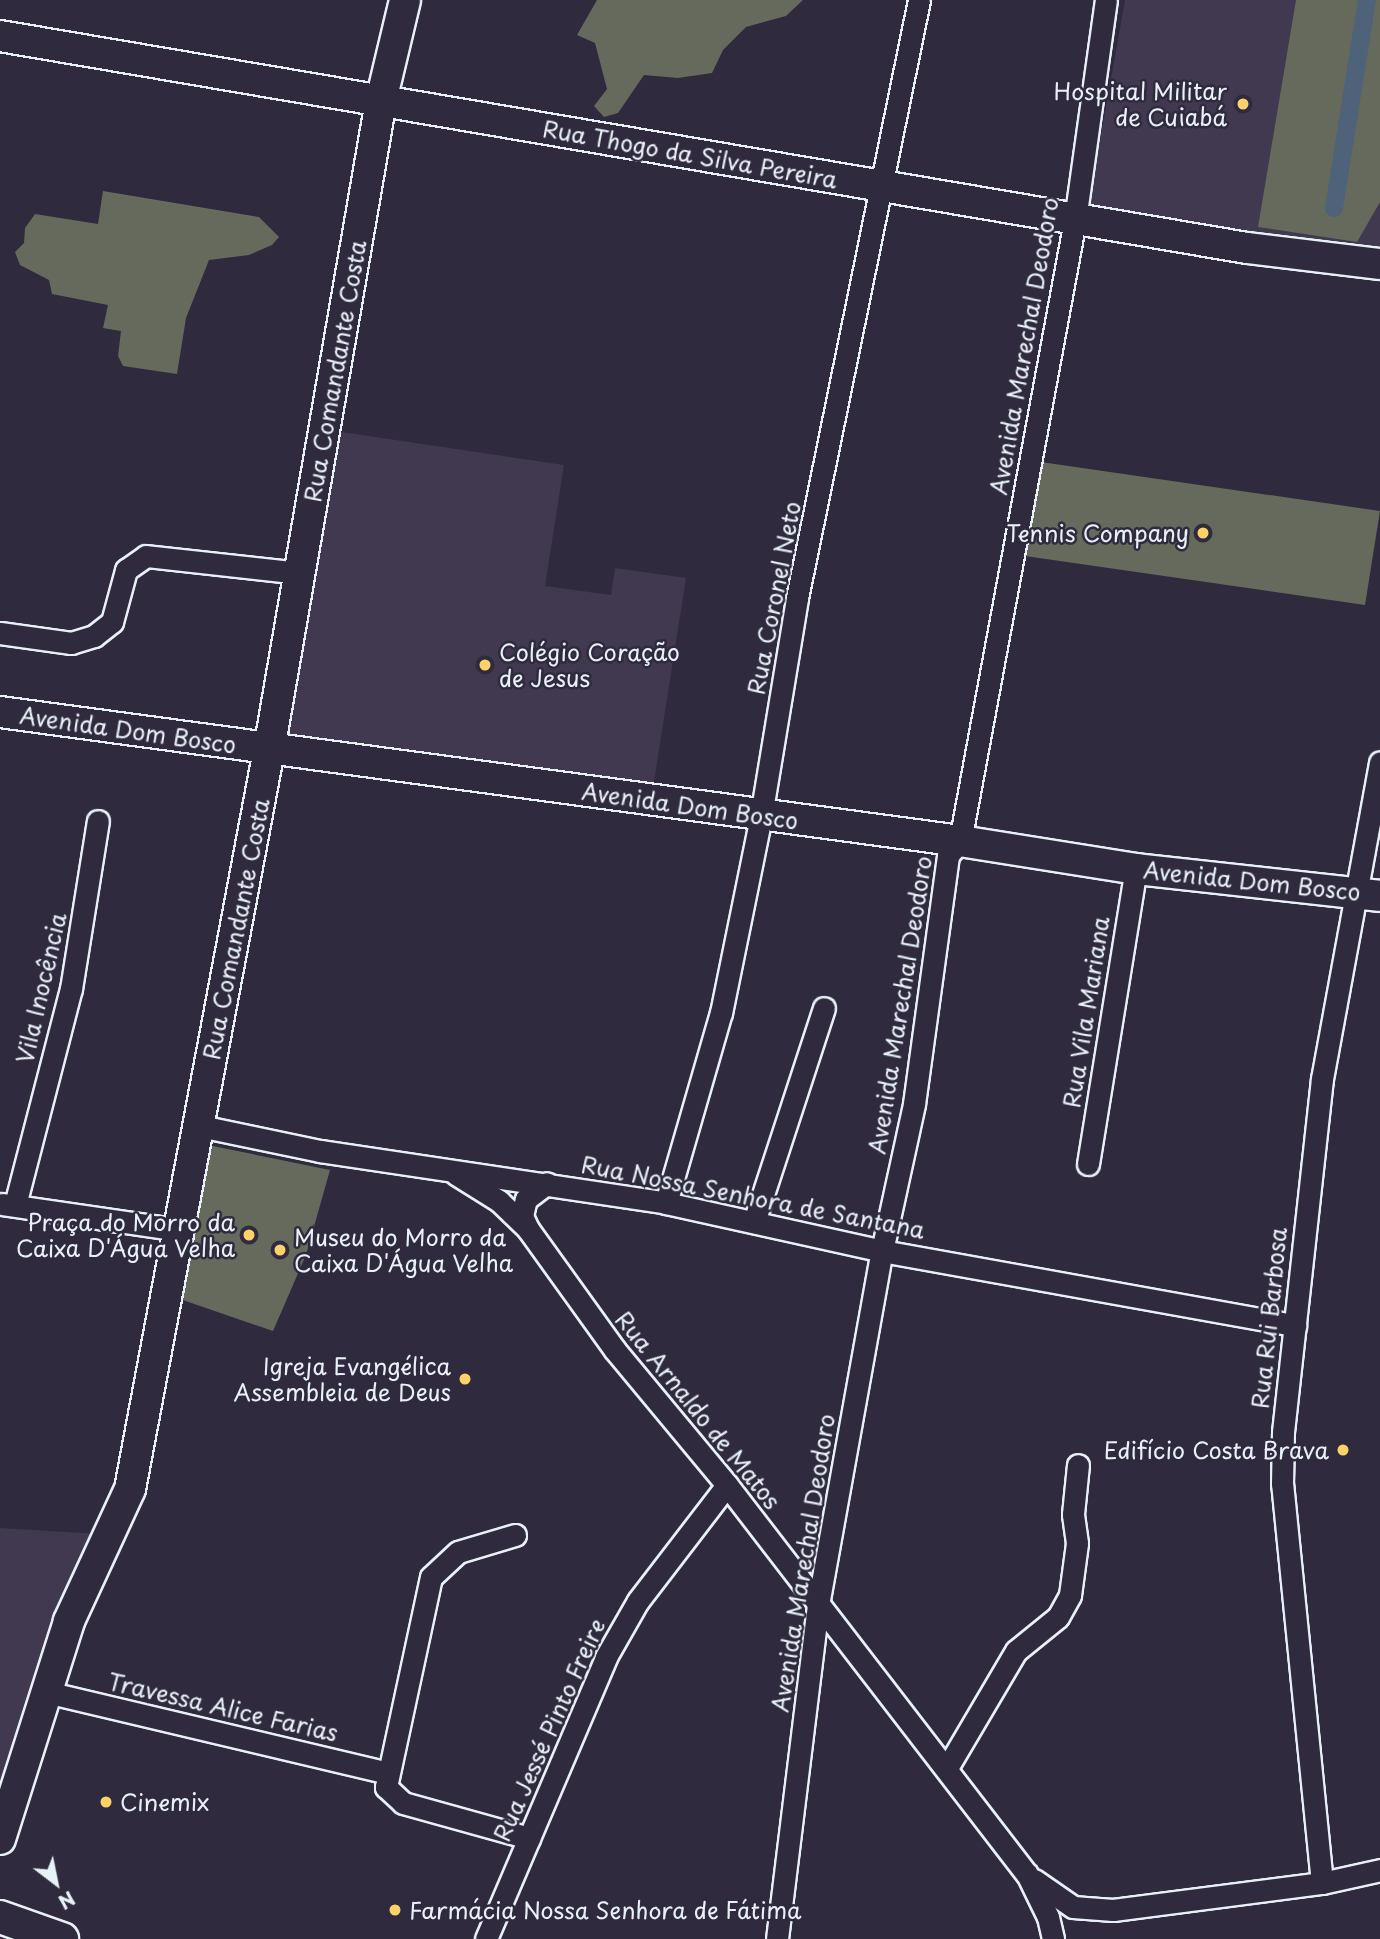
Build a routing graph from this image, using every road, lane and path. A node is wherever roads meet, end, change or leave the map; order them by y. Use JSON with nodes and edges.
{"nodes":[{"id":1,"x":405,"y":0,"type":"edge"},
{"id":2,"x":919,"y":0,"type":"edge"},
{"id":3,"x":1106,"y":0,"type":"edge"},
{"id":4,"x":0,"y":36,"type":"edge"},
{"id":5,"x":381,"y":101,"type":"junction"},
{"id":6,"x":879,"y":186,"type":"junction"},
{"id":7,"x":1075,"y":220,"type":"junction"},
{"id":8,"x":1380,"y":264,"type":"edge"},
{"id":9,"x":301,"y":573,"type":"junction"},
{"id":10,"x":0,"y":633,"type":"edge"},
{"id":11,"x":0,"y":712,"type":"edge"},
{"id":12,"x":269,"y":750,"type":"junction"},
{"id":13,"x":1380,"y":762,"type":"edge"},
{"id":14,"x":761,"y":816,"type":"junction"},
{"id":15,"x":98,"y":821,"type":"dead end"},
{"id":16,"x":960,"y":841,"type":"junction"},
{"id":17,"x":1136,"y":869,"type":"junction"},
{"id":18,"x":1367,"y":894,"type":"edge"},
{"id":19,"x":824,"y":1008,"type":"dead end"},
{"id":20,"x":200,"y":1126,"type":"junction"},
{"id":21,"x":1088,"y":1164,"type":"dead end"},
{"id":22,"x":444,"y":1168,"type":"junction"},
{"id":23,"x":547,"y":1183,"type":"junction"},
{"id":24,"x":666,"y":1203,"type":"junction"},
{"id":25,"x":7,"y":1204,"type":"edge"},
{"id":26,"x":754,"y":1222,"type":"junction"},
{"id":27,"x":528,"y":1228,"type":"junction"},
{"id":28,"x":180,"y":1230,"type":"junction"},
{"id":29,"x":882,"y":1251,"type":"junction"},
{"id":30,"x":1295,"y":1325,"type":"junction"},
{"id":31,"x":1077,"y":1465,"type":"dead end"},
{"id":32,"x":727,"y":1485,"type":"junction"},
{"id":33,"x":515,"y":1535,"type":"dead end"},
{"id":34,"x":818,"y":1605,"type":"junction"},
{"id":35,"x":853,"y":1651,"type":"junction"},
{"id":36,"x":812,"y":1670,"type":"junction"},
{"id":37,"x":46,"y":1692,"type":"junction"},
{"id":38,"x":947,"y":1768,"type":"junction"},
{"id":39,"x":388,"y":1773,"type":"junction"},
{"id":40,"x":529,"y":1838,"type":"junction"},
{"id":41,"x":0,"y":1839,"type":"edge"},
{"id":42,"x":1380,"y":1870,"type":"edge"},
{"id":43,"x":1027,"y":1874,"type":"junction"},
{"id":44,"x":1322,"y":1883,"type":"junction"},
{"id":45,"x":0,"y":1917,"type":"edge"},
{"id":46,"x":62,"y":1939,"type":"edge"},
{"id":47,"x":486,"y":1939,"type":"edge"},
{"id":48,"x":777,"y":1939,"type":"edge"},
{"id":49,"x":1053,"y":1939,"type":"edge"}],
"edges":[{"from":1,"to":5,"type":"street","name":"Rua Comandante Costa"},
{"from":2,"to":6,"type":"street","name":"Rua Coronel Neto"},
{"from":3,"to":7,"type":"street","name":"Avenida Marechal Deodoro"},
{"from":4,"to":5,"type":"street","name":"Rua Thogo da Silva Pereira"},
{"from":5,"to":6,"type":"street","name":"Rua Thogo da Silva Pereira"},
{"from":5,"to":9,"type":"street","name":"Rua Comandante Costa"},
{"from":6,"to":7,"type":"street","name":"Rua Thogo da Silva Pereira"},
{"from":6,"to":14,"type":"street","name":"Rua Coronel Neto"},
{"from":7,"to":8,"type":"street","name":"Rua Thogo da Silva Pereira"},
{"from":7,"to":16,"type":"street","name":"Avenida Marechal Deodoro"},
{"from":9,"to":10,"type":"street"},
{"from":9,"to":12,"type":"street","name":"Rua Comandante Costa"},
{"from":11,"to":12,"type":"street","name":"Avenida Dom Bosco"},
{"from":12,"to":14,"type":"street","name":"Avenida Dom Bosco"},
{"from":12,"to":20,"type":"street","name":"Rua Comandante Costa"},
{"from":13,"to":18,"type":"street","name":"Rua Rui Barbosa"},
{"from":14,"to":16,"type":"street","name":"Avenida Dom Bosco"},
{"from":14,"to":24,"type":"street","name":"Rua Coronel Neto"},
{"from":15,"to":25,"type":"street","name":"Vila Inocência"},
{"from":16,"to":17,"type":"street","name":"Avenida Dom Bosco"},
{"from":16,"to":29,"type":"street","name":"Avenida Marechal Deodoro"},
{"from":17,"to":18,"type":"street","name":"Avenida Dom Bosco"},
{"from":17,"to":21,"type":"street","name":"Rua Vila Mariana"},
{"from":18,"to":30,"type":"street","name":"Rua Rui Barbosa"},
{"from":19,"to":26,"type":"street"},
{"from":20,"to":22,"type":"street","name":"Rua Nossa Senhora de Santana"},
{"from":20,"to":28,"type":"street","name":"Rua Comandante Costa"},
{"from":22,"to":23,"type":"street","name":"Rua Nossa Senhora de Santana"},
{"from":22,"to":27,"type":"street","name":"Rua Arnaldo de Matos"},
{"from":23,"to":24,"type":"street","name":"Rua Nossa Senhora de Santana"},
{"from":23,"to":27,"type":"street"},
{"from":24,"to":26,"type":"street","name":"Rua Nossa Senhora de Santana"},
{"from":25,"to":28,"type":"street"},
{"from":26,"to":29,"type":"street","name":"Rua Nossa Senhora de Santana"},
{"from":27,"to":32,"type":"street","name":"Rua Arnaldo de Matos"},
{"from":28,"to":37,"type":"street","name":"Rua Comandante Costa"},
{"from":29,"to":30,"type":"street","name":"Rua Nossa Senhora de Santana"},
{"from":29,"to":34,"type":"street","name":"Avenida Marechal Deodoro"},
{"from":30,"to":44,"type":"street","name":"Rua Rui Barbosa"},
{"from":31,"to":38,"type":"street"},
{"from":32,"to":34,"type":"street","name":"Rua Arnaldo de Matos"},
{"from":32,"to":40,"type":"street","name":"Rua Jessé Pinto Freire"},
{"from":33,"to":39,"type":"street"},
{"from":34,"to":35,"type":"street","name":"Rua Arnaldo de Matos"},
{"from":34,"to":36,"type":"street","name":"Avenida Marechal Deodoro"},
{"from":35,"to":36,"type":"street"},
{"from":35,"to":38,"type":"street","name":"Rua Arnaldo de Matos"},
{"from":36,"to":48,"type":"street","name":"Avenida Marechal Deodoro"},
{"from":37,"to":39,"type":"street","name":"Travessa Alice Farias"},
{"from":37,"to":41,"type":"street","name":"Rua Comandante Costa"},
{"from":38,"to":43,"type":"street","name":"Rua Arnaldo de Matos"},
{"from":39,"to":40,"type":"street"},
{"from":40,"to":47,"type":"street","name":"Rua Jessé Pinto Freire"},
{"from":42,"to":44,"type":"street"},
{"from":43,"to":44,"type":"street"},
{"from":43,"to":49,"type":"street"},
{"from":45,"to":46,"type":"main road"}]}
